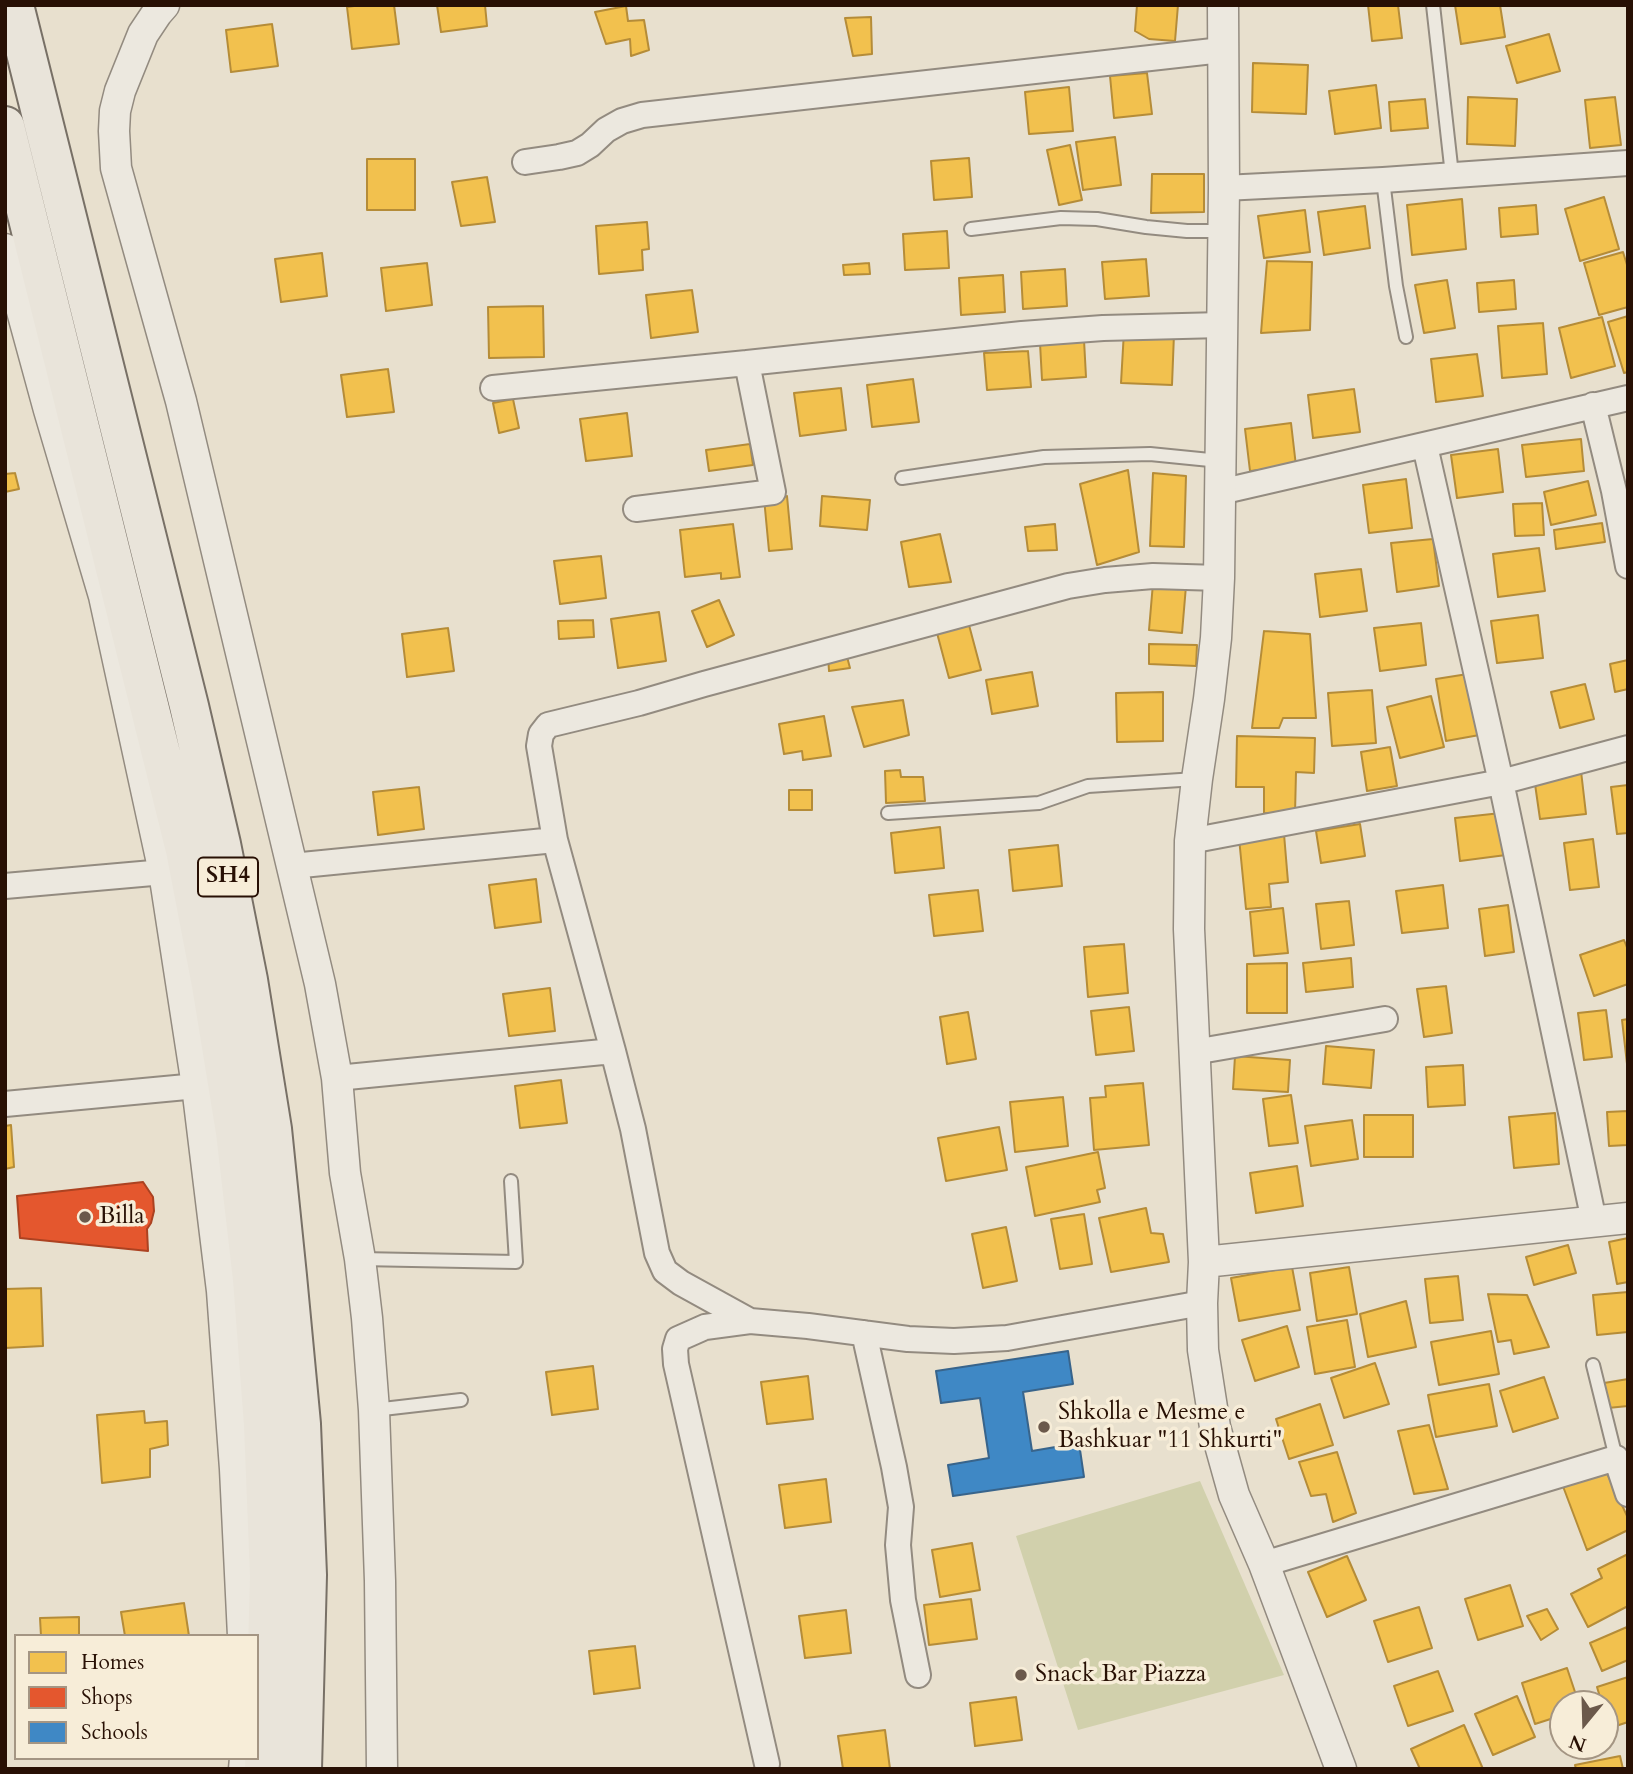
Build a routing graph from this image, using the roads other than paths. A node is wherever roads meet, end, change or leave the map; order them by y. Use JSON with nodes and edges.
{"nodes":[{"id":1,"x":14,"y":5,"type":"edge"},
{"id":2,"x":164,"y":5,"type":"edge"},
{"id":3,"x":1223,"y":5,"type":"edge"},
{"id":4,"x":1433,"y":5,"type":"edge"},
{"id":5,"x":1222,"y":50,"type":"junction"},
{"id":6,"x":5,"y":125,"type":"edge"},
{"id":7,"x":524,"y":162,"type":"dead end"},
{"id":8,"x":1628,"y":163,"type":"edge"},
{"id":9,"x":1452,"y":174,"type":"junction"},
{"id":10,"x":1383,"y":180,"type":"junction"},
{"id":11,"x":1224,"y":188,"type":"junction"},
{"id":12,"x":971,"y":229,"type":"dead end"},
{"id":13,"x":1223,"y":231,"type":"junction"},
{"id":14,"x":5,"y":249,"type":"edge"},
{"id":15,"x":1222,"y":325,"type":"junction"},
{"id":16,"x":1406,"y":337,"type":"dead end"},
{"id":17,"x":747,"y":363,"type":"junction"},
{"id":18,"x":494,"y":388,"type":"dead end"},
{"id":19,"x":1628,"y":398,"type":"edge"},
{"id":20,"x":1593,"y":405,"type":"junction"},
{"id":21,"x":1425,"y":446,"type":"junction"},
{"id":22,"x":1221,"y":461,"type":"junction"},
{"id":23,"x":902,"y":478,"type":"dead end"},
{"id":24,"x":1220,"y":492,"type":"junction"},
{"id":25,"x":636,"y":509,"type":"dead end"},
{"id":26,"x":1628,"y":566,"type":"edge"},
{"id":27,"x":1219,"y":578,"type":"junction"},
{"id":28,"x":1628,"y":748,"type":"edge"},
{"id":29,"x":1197,"y":779,"type":"junction"},
{"id":30,"x":1501,"y":782,"type":"junction"},
{"id":31,"x":888,"y":813,"type":"dead end"},
{"id":32,"x":555,"y":840,"type":"junction"},
{"id":33,"x":1190,"y":841,"type":"junction"},
{"id":34,"x":292,"y":866,"type":"junction"},
{"id":35,"x":164,"y":872,"type":"junction"},
{"id":36,"x":5,"y":886,"type":"edge"},
{"id":37,"x":1385,"y":1019,"type":"dead end"},
{"id":38,"x":613,"y":1051,"type":"junction"},
{"id":39,"x":1194,"y":1052,"type":"junction"},
{"id":40,"x":337,"y":1078,"type":"junction"},
{"id":41,"x":197,"y":1086,"type":"junction"},
{"id":42,"x":5,"y":1104,"type":"edge"},
{"id":43,"x":511,"y":1181,"type":"dead end"},
{"id":44,"x":1628,"y":1218,"type":"edge"},
{"id":45,"x":1594,"y":1221,"type":"junction"},
{"id":46,"x":360,"y":1259,"type":"junction"},
{"id":47,"x":1205,"y":1262,"type":"junction"},
{"id":48,"x":1202,"y":1303,"type":"junction"},
{"id":49,"x":750,"y":1321,"type":"junction"},
{"id":50,"x":864,"y":1333,"type":"junction"},
{"id":51,"x":1593,"y":1364,"type":"dead end"},
{"id":52,"x":461,"y":1400,"type":"dead end"},
{"id":53,"x":374,"y":1410,"type":"junction"},
{"id":54,"x":1622,"y":1457,"type":"edge"},
{"id":55,"x":1628,"y":1494,"type":"edge"},
{"id":56,"x":1264,"y":1564,"type":"junction"},
{"id":57,"x":243,"y":1634,"type":"edge"},
{"id":58,"x":918,"y":1675,"type":"dead end"},
{"id":59,"x":767,"y":1765,"type":"dead end"},
{"id":60,"x":264,"y":1769,"type":"edge"},
{"id":61,"x":302,"y":1769,"type":"edge"},
{"id":62,"x":382,"y":1769,"type":"edge"},
{"id":63,"x":1341,"y":1769,"type":"edge"}],
"edges":[{"from":1,"to":61,"type":"highway","number":"SH4"},
{"from":2,"to":34,"type":"street"},
{"from":3,"to":5,"type":"street"},
{"from":4,"to":9,"type":"lane"},
{"from":5,"to":7,"type":"street"},
{"from":5,"to":11,"type":"street"},
{"from":6,"to":60,"type":"highway","number":"SH4"},
{"from":8,"to":9,"type":"street"},
{"from":9,"to":10,"type":"street"},
{"from":10,"to":11,"type":"street"},
{"from":10,"to":16,"type":"lane"},
{"from":11,"to":13,"type":"street"},
{"from":12,"to":13,"type":"lane"},
{"from":13,"to":15,"type":"street"},
{"from":14,"to":35,"type":"street"},
{"from":15,"to":17,"type":"street"},
{"from":15,"to":22,"type":"street"},
{"from":17,"to":18,"type":"street"},
{"from":17,"to":25,"type":"street"},
{"from":19,"to":20,"type":"street"},
{"from":20,"to":21,"type":"street"},
{"from":20,"to":26,"type":"street"},
{"from":21,"to":24,"type":"street"},
{"from":21,"to":30,"type":"street"},
{"from":22,"to":23,"type":"lane"},
{"from":22,"to":24,"type":"street"},
{"from":24,"to":27,"type":"street"},
{"from":27,"to":29,"type":"street"},
{"from":27,"to":32,"type":"street"},
{"from":28,"to":30,"type":"street"},
{"from":29,"to":31,"type":"lane"},
{"from":29,"to":33,"type":"street"},
{"from":30,"to":33,"type":"street"},
{"from":30,"to":45,"type":"street"},
{"from":32,"to":34,"type":"street"},
{"from":32,"to":38,"type":"street"},
{"from":33,"to":39,"type":"street"},
{"from":34,"to":40,"type":"street"},
{"from":35,"to":36,"type":"street"},
{"from":35,"to":41,"type":"street"},
{"from":37,"to":39,"type":"street"},
{"from":38,"to":40,"type":"street"},
{"from":38,"to":49,"type":"street"},
{"from":39,"to":47,"type":"street"},
{"from":40,"to":46,"type":"street"},
{"from":41,"to":42,"type":"street"},
{"from":41,"to":57,"type":"street"},
{"from":43,"to":46,"type":"lane"},
{"from":44,"to":45,"type":"street"},
{"from":45,"to":47,"type":"street"},
{"from":46,"to":53,"type":"street"},
{"from":47,"to":48,"type":"street"},
{"from":48,"to":50,"type":"street"},
{"from":48,"to":56,"type":"street"},
{"from":49,"to":50,"type":"street"},
{"from":49,"to":59,"type":"street"},
{"from":50,"to":58,"type":"street"},
{"from":51,"to":54,"type":"lane"},
{"from":52,"to":53,"type":"lane"},
{"from":53,"to":62,"type":"street"},
{"from":54,"to":55,"type":"street"},
{"from":54,"to":56,"type":"street"},
{"from":56,"to":63,"type":"street"}]}
